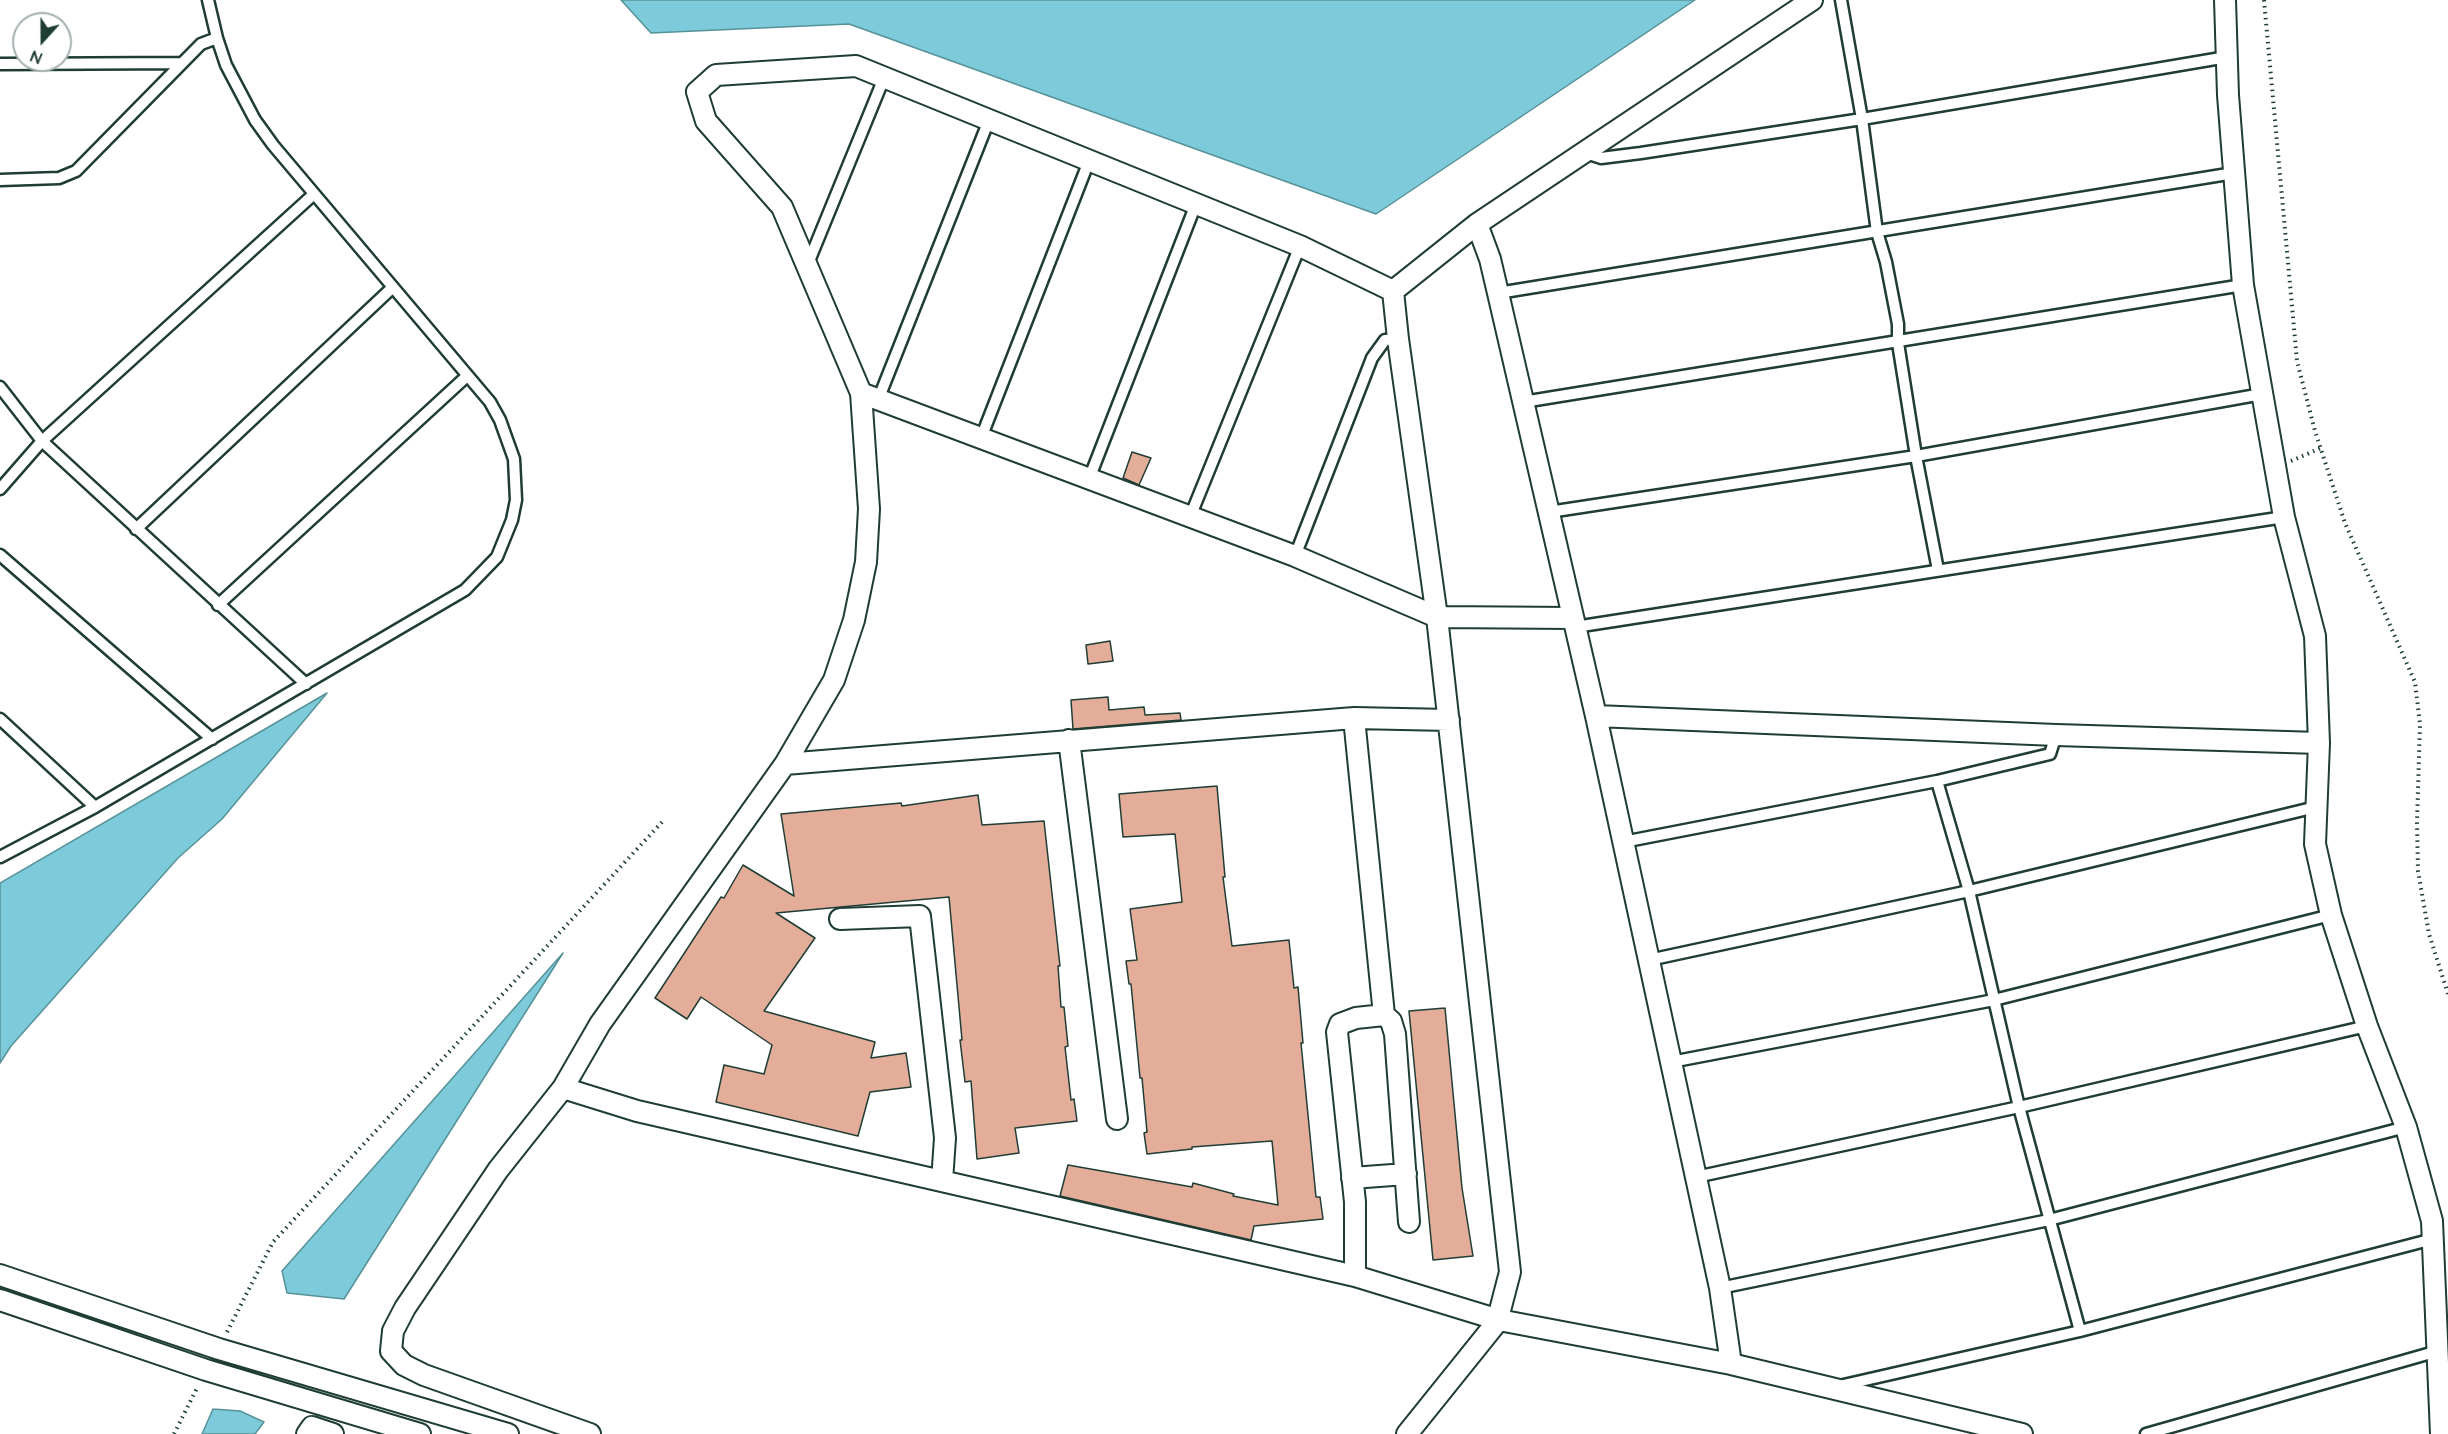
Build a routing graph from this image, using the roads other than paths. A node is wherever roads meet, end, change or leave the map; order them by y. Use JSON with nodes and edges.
{"nodes":[{"id":1,"x":208,"y":0,"type":"edge"},
{"id":2,"x":1812,"y":0,"type":"edge"},
{"id":3,"x":1841,"y":0,"type":"edge"},
{"id":4,"x":2225,"y":0,"type":"edge"},
{"id":5,"x":217,"y":38,"type":"junction"},
{"id":6,"x":2227,"y":57,"type":"junction"},
{"id":7,"x":182,"y":63,"type":"junction"},
{"id":8,"x":0,"y":64,"type":"edge"},
{"id":9,"x":884,"y":78,"type":"junction"},
{"id":10,"x":1862,"y":119,"type":"junction"},
{"id":11,"x":988,"y":120,"type":"junction"},
{"id":12,"x":1584,"y":152,"type":"junction"},
{"id":13,"x":1089,"y":161,"type":"junction"},
{"id":14,"x":2234,"y":173,"type":"junction"},
{"id":15,"x":0,"y":180,"type":"edge"},
{"id":16,"x":314,"y":194,"type":"junction"},
{"id":17,"x":1196,"y":204,"type":"junction"},
{"id":18,"x":1477,"y":224,"type":"junction"},
{"id":19,"x":1877,"y":232,"type":"junction"},
{"id":20,"x":1300,"y":246,"type":"junction"},
{"id":21,"x":807,"y":266,"type":"junction"},
{"id":22,"x":2243,"y":285,"type":"junction"},
{"id":23,"x":393,"y":286,"type":"junction"},
{"id":24,"x":1393,"y":291,"type":"junction"},
{"id":25,"x":1498,"y":293,"type":"junction"},
{"id":26,"x":1398,"y":339,"type":"junction"},
{"id":27,"x":1898,"y":343,"type":"junction"},
{"id":28,"x":467,"y":376,"type":"junction"},
{"id":29,"x":0,"y":387,"type":"edge"},
{"id":30,"x":2262,"y":394,"type":"junction"},
{"id":31,"x":870,"y":397,"type":"junction"},
{"id":32,"x":1523,"y":402,"type":"junction"},
{"id":33,"x":981,"y":438,"type":"junction"},
{"id":34,"x":42,"y":441,"type":"junction"},
{"id":35,"x":1916,"y":456,"type":"junction"},
{"id":36,"x":1089,"y":479,"type":"junction"},
{"id":37,"x":0,"y":489,"type":"edge"},
{"id":38,"x":1549,"y":512,"type":"junction"},
{"id":39,"x":1191,"y":517,"type":"junction"},
{"id":40,"x":2284,"y":517,"type":"junction"},
{"id":41,"x":136,"y":529,"type":"junction"},
{"id":42,"x":0,"y":555,"type":"edge"},
{"id":43,"x":1295,"y":556,"type":"junction"},
{"id":44,"x":1938,"y":570,"type":"junction"},
{"id":45,"x":218,"y":605,"type":"junction"},
{"id":46,"x":1437,"y":617,"type":"junction"},
{"id":47,"x":1574,"y":623,"type":"junction"},
{"id":48,"x":306,"y":684,"type":"junction"},
{"id":49,"x":1596,"y":716,"type":"junction"},
{"id":50,"x":1354,"y":718,"type":"junction"},
{"id":51,"x":0,"y":719,"type":"edge"},
{"id":52,"x":1449,"y":720,"type":"junction"},
{"id":53,"x":2056,"y":735,"type":"junction"},
{"id":54,"x":212,"y":739,"type":"junction"},
{"id":55,"x":1069,"y":740,"type":"junction"},
{"id":56,"x":2319,"y":743,"type":"junction"},
{"id":57,"x":785,"y":764,"type":"junction"},
{"id":58,"x":1937,"y":781,"type":"junction"},
{"id":59,"x":95,"y":807,"type":"junction"},
{"id":60,"x":2316,"y":807,"type":"junction"},
{"id":61,"x":1623,"y":842,"type":"junction"},
{"id":62,"x":0,"y":858,"type":"edge"},
{"id":63,"x":1969,"y":891,"type":"junction"},
{"id":64,"x":2331,"y":915,"type":"junction"},
{"id":65,"x":840,"y":919,"type":"dead end"},
{"id":66,"x":1649,"y":960,"type":"junction"},
{"id":67,"x":1994,"y":1000,"type":"junction"},
{"id":68,"x":1384,"y":1016,"type":"junction"},
{"id":69,"x":2367,"y":1026,"type":"junction"},
{"id":70,"x":1671,"y":1062,"type":"junction"},
{"id":71,"x":563,"y":1088,"type":"junction"},
{"id":72,"x":2019,"y":1107,"type":"junction"},
{"id":73,"x":1117,"y":1119,"type":"dead end"},
{"id":74,"x":2406,"y":1127,"type":"junction"},
{"id":75,"x":1406,"y":1174,"type":"junction"},
{"id":76,"x":1696,"y":1177,"type":"junction"},
{"id":77,"x":1352,"y":1178,"type":"junction"},
{"id":78,"x":942,"y":1181,"type":"junction"},
{"id":79,"x":2049,"y":1220,"type":"junction"},
{"id":80,"x":1409,"y":1222,"type":"dead end"},
{"id":81,"x":2433,"y":1239,"type":"junction"},
{"id":82,"x":0,"y":1275,"type":"edge"},
{"id":83,"x":1355,"y":1276,"type":"junction"},
{"id":84,"x":1720,"y":1288,"type":"junction"},
{"id":85,"x":0,"y":1300,"type":"edge"},
{"id":86,"x":1499,"y":1320,"type":"junction"},
{"id":87,"x":2080,"y":1331,"type":"junction"},
{"id":88,"x":2438,"y":1351,"type":"junction"},
{"id":89,"x":1731,"y":1364,"type":"junction"},
{"id":90,"x":1830,"y":1388,"type":"junction"},
{"id":91,"x":307,"y":1434,"type":"edge"},
{"id":92,"x":333,"y":1434,"type":"edge"},
{"id":93,"x":420,"y":1434,"type":"edge"},
{"id":94,"x":508,"y":1434,"type":"edge"},
{"id":95,"x":590,"y":1434,"type":"edge"},
{"id":96,"x":1407,"y":1434,"type":"edge"},
{"id":97,"x":2022,"y":1434,"type":"edge"},
{"id":98,"x":2146,"y":1434,"type":"edge"},
{"id":99,"x":2441,"y":1434,"type":"edge"}],
"edges":[{"from":1,"to":5,"type":"lane"},
{"from":2,"to":12,"type":"street"},
{"from":3,"to":10,"type":"lane"},
{"from":4,"to":6,"type":"street"},
{"from":5,"to":7,"type":"lane"},
{"from":5,"to":16,"type":"lane"},
{"from":6,"to":10,"type":"lane"},
{"from":6,"to":14,"type":"street"},
{"from":7,"to":8,"type":"lane"},
{"from":7,"to":15,"type":"lane"},
{"from":9,"to":11,"type":"street"},
{"from":9,"to":21,"type":"lane"},
{"from":9,"to":21,"type":"street"},
{"from":10,"to":12,"type":"lane"},
{"from":10,"to":19,"type":"lane"},
{"from":11,"to":13,"type":"street"},
{"from":11,"to":31,"type":"lane"},
{"from":12,"to":18,"type":"street"},
{"from":13,"to":17,"type":"street"},
{"from":13,"to":33,"type":"lane"},
{"from":14,"to":19,"type":"lane"},
{"from":14,"to":22,"type":"street"},
{"from":16,"to":23,"type":"lane"},
{"from":16,"to":34,"type":"lane"},
{"from":17,"to":20,"type":"street"},
{"from":17,"to":36,"type":"lane"},
{"from":18,"to":24,"type":"street"},
{"from":18,"to":25,"type":"street"},
{"from":19,"to":25,"type":"lane"},
{"from":19,"to":27,"type":"lane"},
{"from":20,"to":24,"type":"street"},
{"from":20,"to":39,"type":"lane"},
{"from":21,"to":31,"type":"street"},
{"from":22,"to":27,"type":"lane"},
{"from":22,"to":30,"type":"street"},
{"from":23,"to":28,"type":"lane"},
{"from":23,"to":41,"type":"lane"},
{"from":24,"to":26,"type":"street"},
{"from":25,"to":32,"type":"street"},
{"from":26,"to":43,"type":"lane"},
{"from":26,"to":46,"type":"street"},
{"from":27,"to":32,"type":"lane"},
{"from":27,"to":35,"type":"lane"},
{"from":28,"to":45,"type":"lane"},
{"from":28,"to":48,"type":"lane"},
{"from":29,"to":34,"type":"lane"},
{"from":30,"to":35,"type":"lane"},
{"from":30,"to":40,"type":"street"},
{"from":31,"to":33,"type":"street"},
{"from":31,"to":57,"type":"street"},
{"from":32,"to":38,"type":"street"},
{"from":33,"to":36,"type":"street"},
{"from":34,"to":37,"type":"lane"},
{"from":34,"to":41,"type":"lane"},
{"from":35,"to":38,"type":"lane"},
{"from":35,"to":44,"type":"lane"},
{"from":36,"to":39,"type":"street"},
{"from":38,"to":47,"type":"street"},
{"from":39,"to":43,"type":"street"},
{"from":40,"to":44,"type":"lane"},
{"from":40,"to":56,"type":"street"},
{"from":41,"to":45,"type":"lane"},
{"from":42,"to":54,"type":"lane"},
{"from":43,"to":46,"type":"street"},
{"from":44,"to":47,"type":"lane"},
{"from":45,"to":48,"type":"lane"},
{"from":46,"to":47,"type":"street"},
{"from":46,"to":52,"type":"street"},
{"from":47,"to":49,"type":"street"},
{"from":48,"to":54,"type":"lane"},
{"from":49,"to":53,"type":"street"},
{"from":49,"to":61,"type":"street"},
{"from":50,"to":52,"type":"street"},
{"from":50,"to":55,"type":"street"},
{"from":50,"to":68,"type":"street"},
{"from":51,"to":59,"type":"lane"},
{"from":52,"to":86,"type":"street"},
{"from":53,"to":56,"type":"street"},
{"from":53,"to":58,"type":"lane"},
{"from":54,"to":59,"type":"lane"},
{"from":55,"to":57,"type":"street"},
{"from":55,"to":73,"type":"street"},
{"from":56,"to":60,"type":"street"},
{"from":57,"to":71,"type":"street"},
{"from":58,"to":61,"type":"lane"},
{"from":58,"to":63,"type":"lane"},
{"from":59,"to":62,"type":"lane"},
{"from":60,"to":63,"type":"lane"},
{"from":60,"to":64,"type":"street"},
{"from":61,"to":66,"type":"street"},
{"from":63,"to":66,"type":"lane"},
{"from":63,"to":67,"type":"lane"},
{"from":64,"to":67,"type":"lane"},
{"from":64,"to":69,"type":"street"},
{"from":65,"to":78,"type":"street"},
{"from":66,"to":70,"type":"street"},
{"from":67,"to":70,"type":"lane"},
{"from":67,"to":72,"type":"lane"},
{"from":68,"to":75,"type":"street"},
{"from":68,"to":77,"type":"street"},
{"from":69,"to":72,"type":"lane"},
{"from":69,"to":74,"type":"street"},
{"from":70,"to":76,"type":"street"},
{"from":71,"to":78,"type":"street"},
{"from":71,"to":95,"type":"street"},
{"from":72,"to":76,"type":"lane"},
{"from":72,"to":79,"type":"lane"},
{"from":74,"to":79,"type":"lane"},
{"from":74,"to":81,"type":"street"},
{"from":75,"to":77,"type":"street"},
{"from":75,"to":80,"type":"street"},
{"from":76,"to":84,"type":"street"},
{"from":77,"to":83,"type":"street"},
{"from":78,"to":83,"type":"street"},
{"from":79,"to":84,"type":"lane"},
{"from":79,"to":87,"type":"lane"},
{"from":81,"to":87,"type":"lane"},
{"from":81,"to":88,"type":"street"},
{"from":82,"to":94,"type":"street"},
{"from":83,"to":86,"type":"street"},
{"from":84,"to":89,"type":"street"},
{"from":85,"to":93,"type":"street"},
{"from":86,"to":89,"type":"street"},
{"from":86,"to":96,"type":"street"},
{"from":87,"to":90,"type":"lane"},
{"from":88,"to":98,"type":"lane"},
{"from":88,"to":99,"type":"street"},
{"from":89,"to":90,"type":"street"},
{"from":90,"to":97,"type":"street"},
{"from":91,"to":92,"type":"street"}]}
